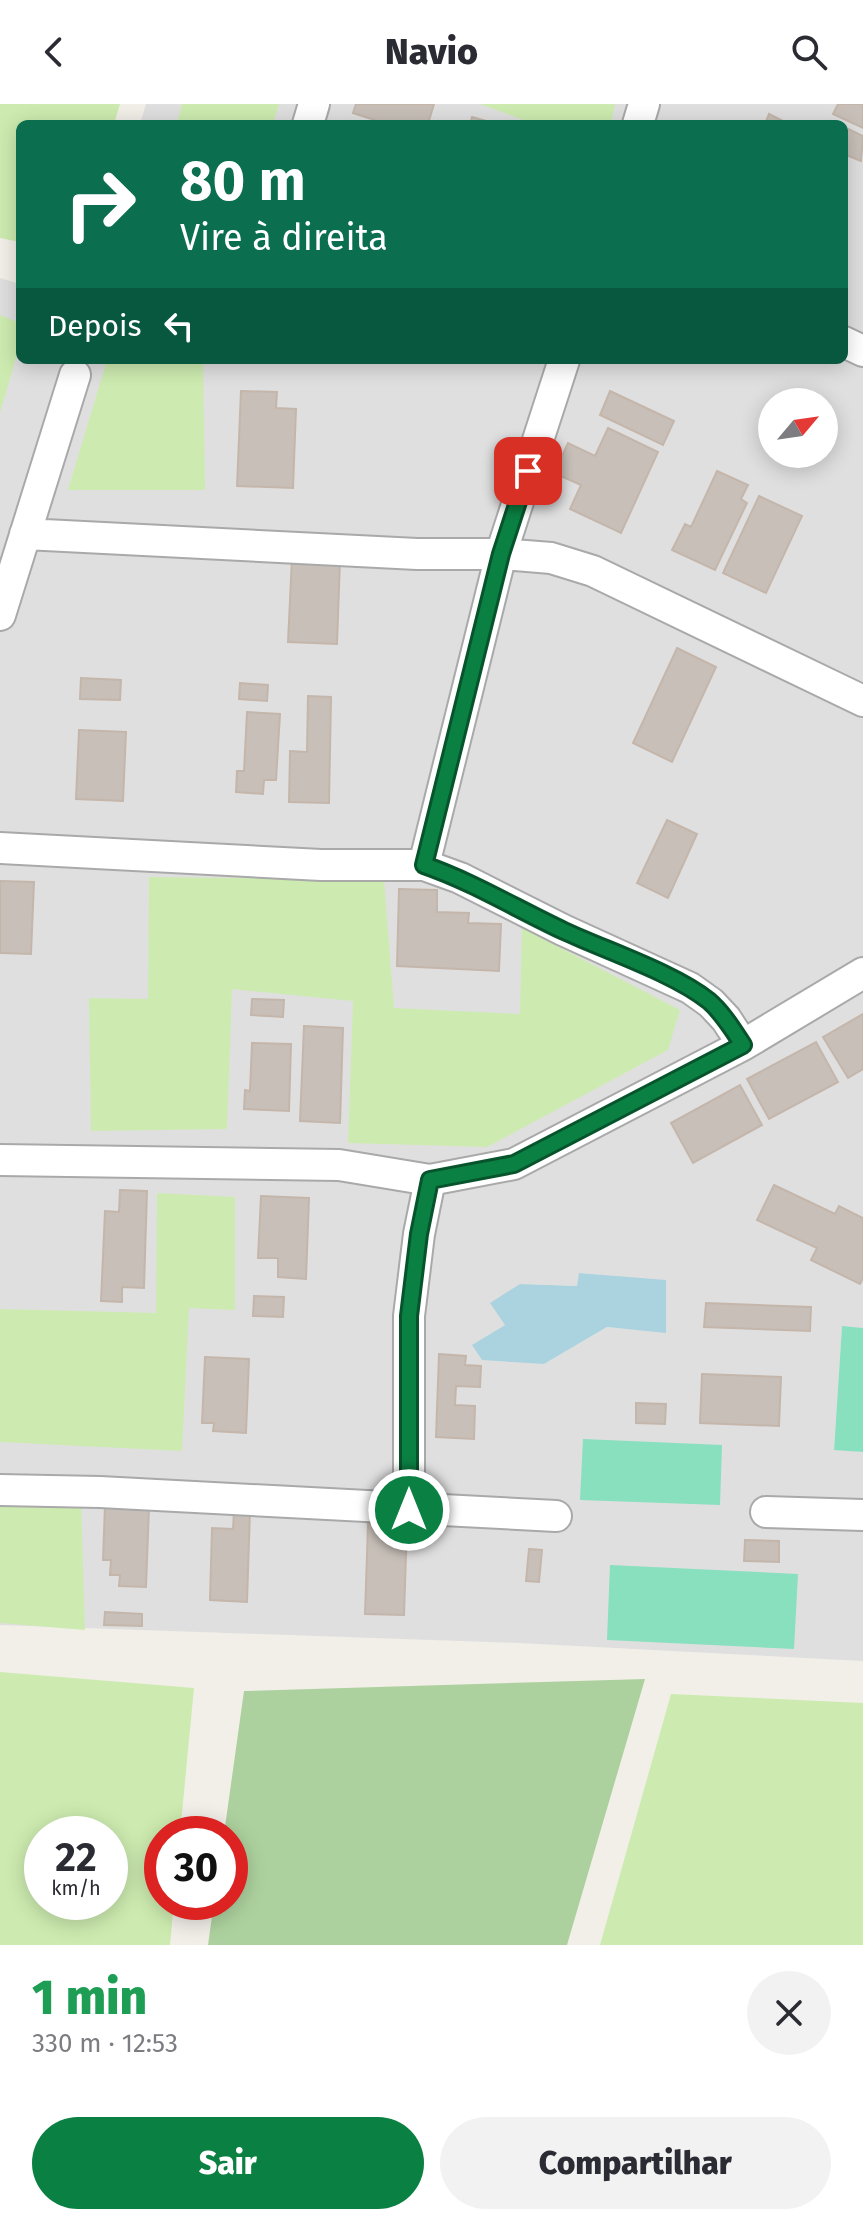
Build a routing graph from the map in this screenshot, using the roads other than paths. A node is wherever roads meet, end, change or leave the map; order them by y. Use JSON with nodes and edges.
{"nodes":[{"id":1,"x":563,"y":364,"type":"edge"},
{"id":2,"x":75,"y":375,"type":"dead end"},
{"id":3,"x":25,"y":534,"type":"junction"},
{"id":4,"x":501,"y":554,"type":"junction"},
{"id":5,"x":0,"y":615,"type":"edge"},
{"id":6,"x":863,"y":701,"type":"edge"},
{"id":7,"x":0,"y":848,"type":"edge"},
{"id":8,"x":424,"y":865,"type":"junction"},
{"id":9,"x":863,"y":973,"type":"edge"},
{"id":10,"x":743,"y":1045,"type":"junction"},
{"id":11,"x":0,"y":1160,"type":"edge"},
{"id":12,"x":430,"y":1180,"type":"junction"},
{"id":13,"x":0,"y":1490,"type":"edge"},
{"id":14,"x":409,"y":1510,"type":"junction"},
{"id":15,"x":766,"y":1512,"type":"dead end"},
{"id":16,"x":863,"y":1515,"type":"edge"},
{"id":17,"x":556,"y":1516,"type":"dead end"}],
"edges":[{"from":1,"to":4,"type":"street"},
{"from":2,"to":3,"type":"street"},
{"from":3,"to":4,"type":"street"},
{"from":3,"to":5,"type":"street"},
{"from":4,"to":6,"type":"street"},
{"from":4,"to":8,"type":"street"},
{"from":7,"to":8,"type":"street"},
{"from":8,"to":10,"type":"street"},
{"from":9,"to":10,"type":"street"},
{"from":10,"to":12,"type":"street"},
{"from":11,"to":12,"type":"street"},
{"from":12,"to":14,"type":"street"},
{"from":13,"to":14,"type":"street"},
{"from":14,"to":17,"type":"street"},
{"from":15,"to":16,"type":"street"}]}
